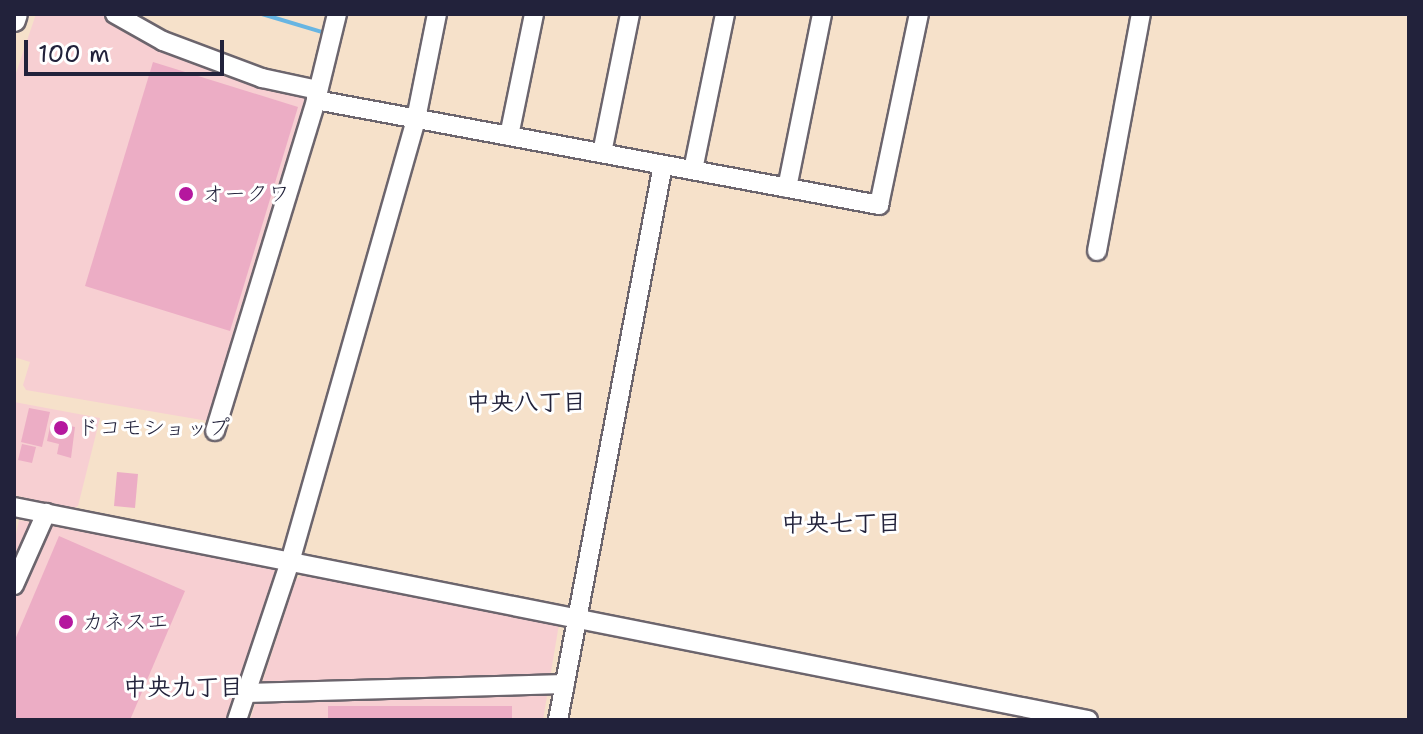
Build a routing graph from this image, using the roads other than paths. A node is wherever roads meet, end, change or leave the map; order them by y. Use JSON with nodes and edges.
{"nodes":[{"id":1,"x":16,"y":14,"type":"edge"},
{"id":2,"x":115,"y":14,"type":"edge"},
{"id":3,"x":337,"y":14,"type":"edge"},
{"id":4,"x":437,"y":14,"type":"edge"},
{"id":5,"x":534,"y":14,"type":"edge"},
{"id":6,"x":630,"y":14,"type":"edge"},
{"id":7,"x":725,"y":14,"type":"edge"},
{"id":8,"x":822,"y":14,"type":"edge"},
{"id":9,"x":919,"y":14,"type":"edge"},
{"id":10,"x":1141,"y":14,"type":"edge"},
{"id":11,"x":14,"y":20,"type":"edge"},
{"id":12,"x":317,"y":95,"type":"junction"},
{"id":13,"x":416,"y":119,"type":"junction"},
{"id":14,"x":509,"y":136,"type":"junction"},
{"id":15,"x":602,"y":153,"type":"junction"},
{"id":16,"x":663,"y":165,"type":"junction"},
{"id":17,"x":693,"y":170,"type":"junction"},
{"id":18,"x":787,"y":188,"type":"junction"},
{"id":19,"x":1097,"y":251,"type":"dead end"},
{"id":20,"x":215,"y":431,"type":"dead end"},
{"id":21,"x":14,"y":507,"type":"edge"},
{"id":22,"x":46,"y":513,"type":"junction"},
{"id":23,"x":290,"y":562,"type":"junction"},
{"id":24,"x":14,"y":585,"type":"edge"},
{"id":25,"x":578,"y":618,"type":"junction"},
{"id":26,"x":565,"y":684,"type":"junction"},
{"id":27,"x":246,"y":693,"type":"junction"},
{"id":28,"x":237,"y":720,"type":"edge"},
{"id":29,"x":558,"y":720,"type":"edge"},
{"id":30,"x":1088,"y":720,"type":"edge"}],
"edges":[{"from":1,"to":11,"type":"main road"},
{"from":2,"to":12,"type":"street"},
{"from":3,"to":12,"type":"street"},
{"from":4,"to":13,"type":"street"},
{"from":5,"to":14,"type":"street"},
{"from":6,"to":15,"type":"street"},
{"from":7,"to":17,"type":"street"},
{"from":8,"to":18,"type":"street"},
{"from":9,"to":18,"type":"street"},
{"from":10,"to":19,"type":"street"},
{"from":12,"to":13,"type":"street"},
{"from":12,"to":20,"type":"street"},
{"from":13,"to":14,"type":"street"},
{"from":13,"to":23,"type":"street"},
{"from":14,"to":15,"type":"street"},
{"from":15,"to":16,"type":"street"},
{"from":16,"to":17,"type":"street"},
{"from":16,"to":25,"type":"street"},
{"from":17,"to":18,"type":"street"},
{"from":21,"to":22,"type":"street"},
{"from":22,"to":23,"type":"street"},
{"from":22,"to":24,"type":"street"},
{"from":23,"to":25,"type":"street"},
{"from":23,"to":27,"type":"street"},
{"from":25,"to":26,"type":"street"},
{"from":25,"to":30,"type":"street"},
{"from":26,"to":27,"type":"street"},
{"from":26,"to":29,"type":"street"},
{"from":27,"to":28,"type":"street"}]}
